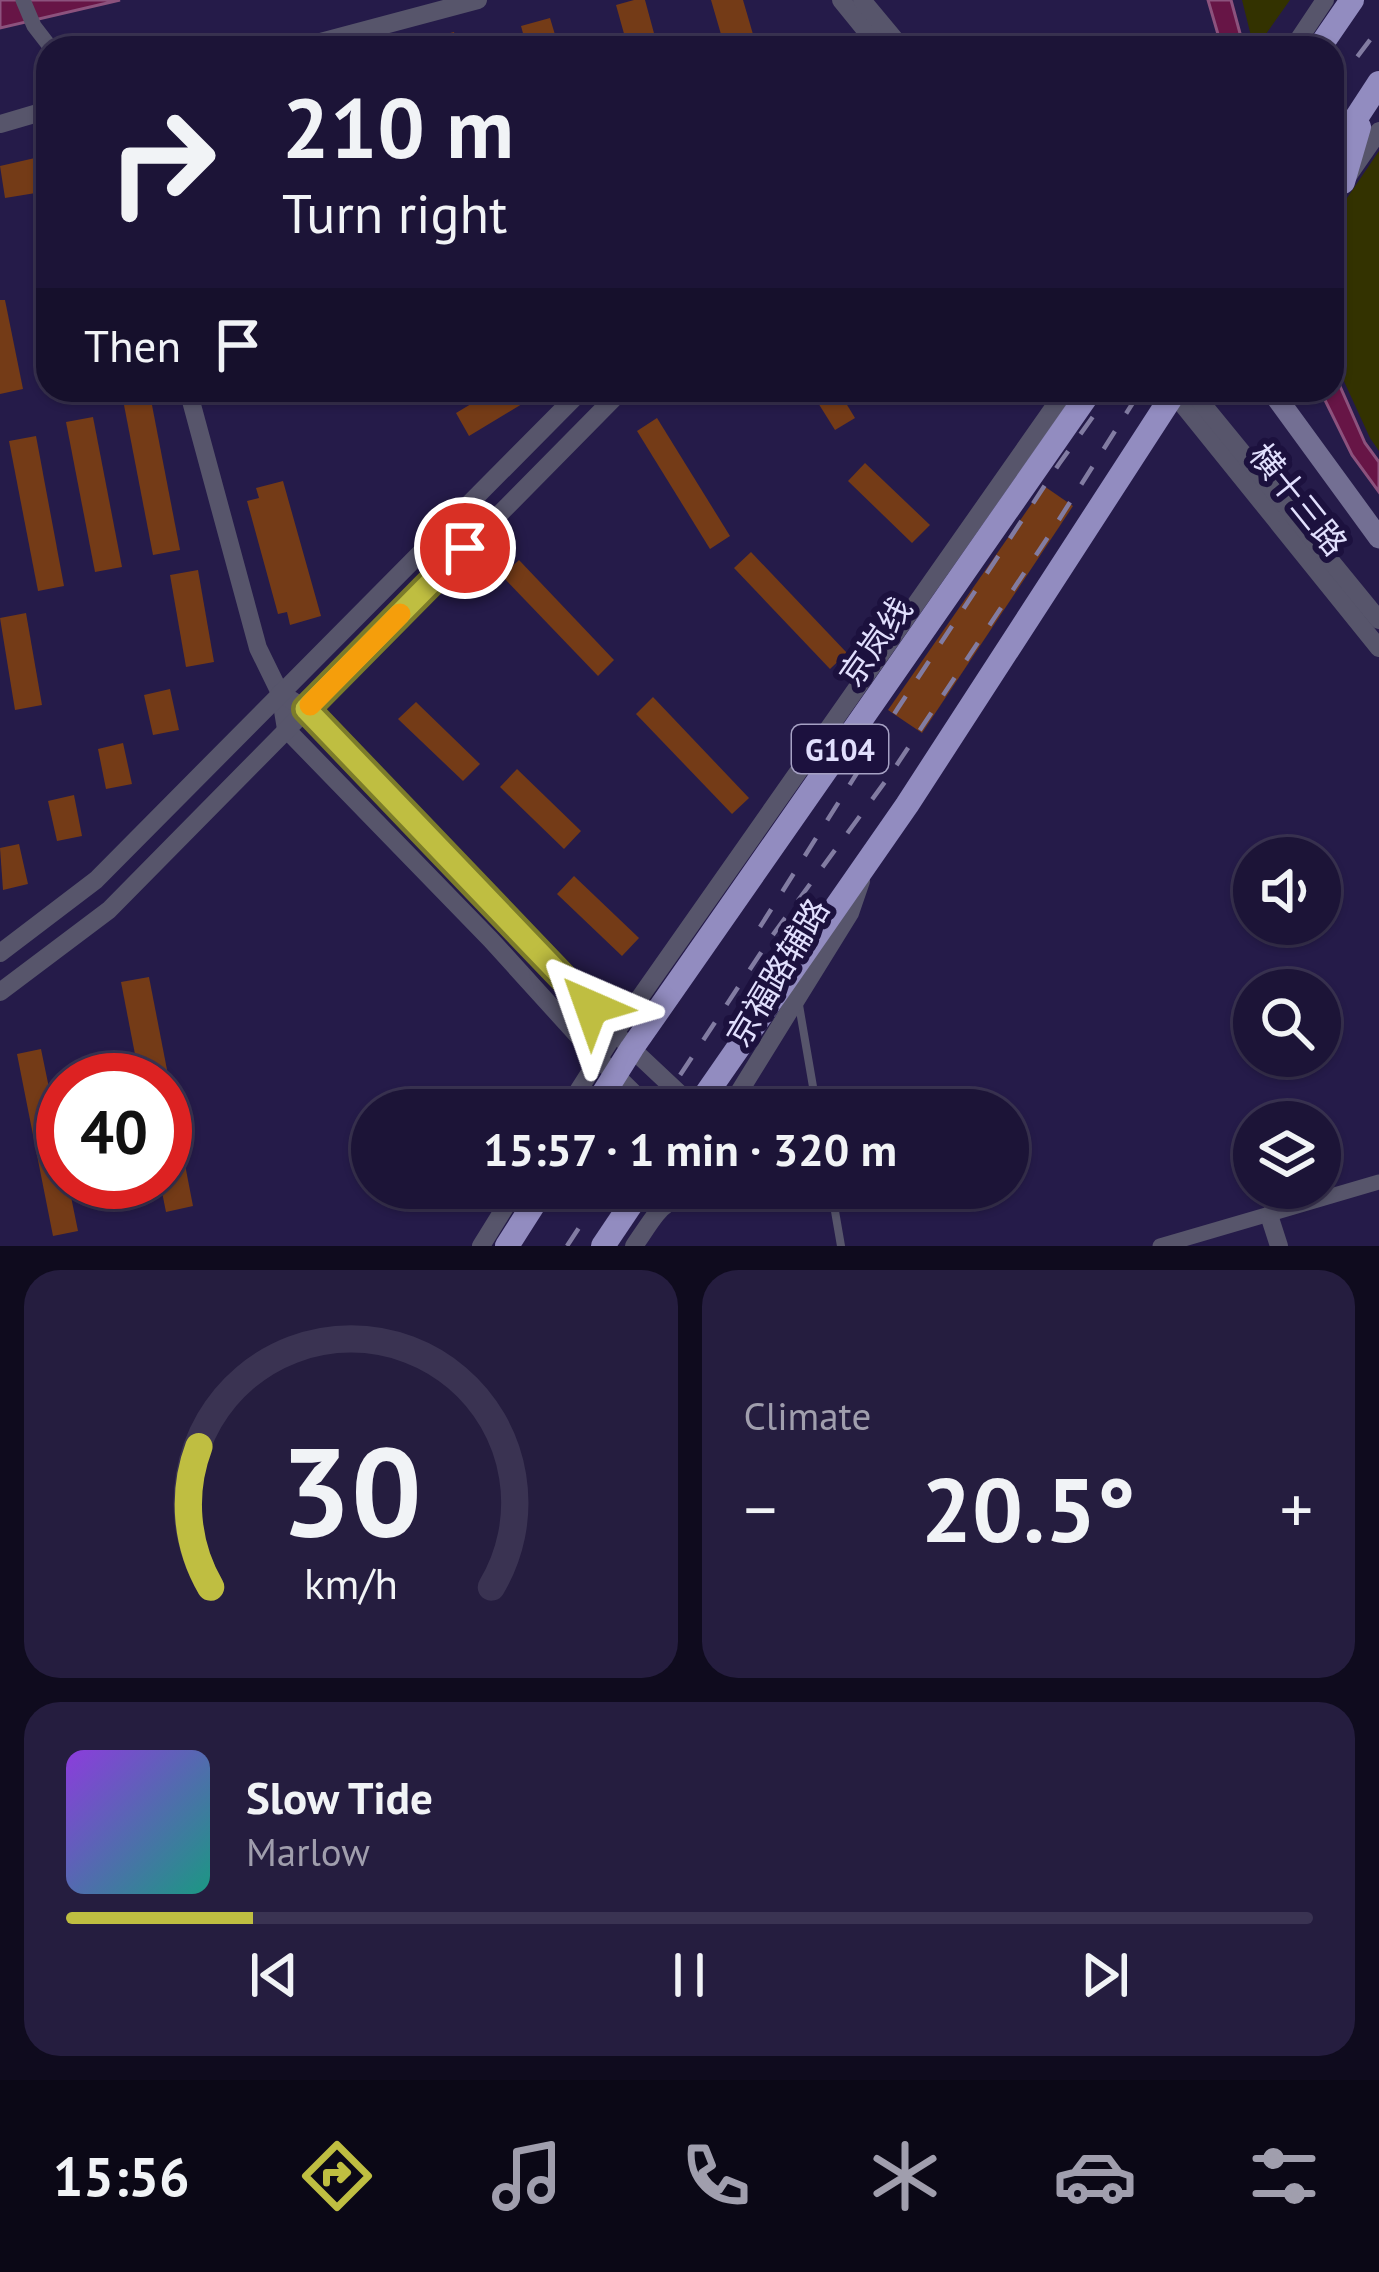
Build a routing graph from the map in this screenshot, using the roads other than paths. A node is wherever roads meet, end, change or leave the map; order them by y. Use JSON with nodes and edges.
{"nodes":[{"id":1,"x":23,"y":0,"type":"edge"},
{"id":2,"x":478,"y":0,"type":"edge"},
{"id":3,"x":841,"y":0,"type":"edge"},
{"id":4,"x":862,"y":0,"type":"edge"},
{"id":5,"x":1325,"y":0,"type":"edge"},
{"id":6,"x":1352,"y":0,"type":"edge"},
{"id":7,"x":42,"y":36,"type":"edge"},
{"id":8,"x":343,"y":36,"type":"edge"},
{"id":9,"x":870,"y":36,"type":"edge"},
{"id":10,"x":892,"y":36,"type":"edge"},
{"id":11,"x":1300,"y":36,"type":"edge"},
{"id":12,"x":1327,"y":36,"type":"edge"},
{"id":13,"x":1373,"y":92,"type":"edge"},
{"id":14,"x":36,"y":114,"type":"edge"},
{"id":15,"x":0,"y":124,"type":"edge"},
{"id":16,"x":1379,"y":131,"type":"edge"},
{"id":17,"x":1344,"y":137,"type":"edge"},
{"id":18,"x":1344,"y":174,"type":"edge"},
{"id":19,"x":1344,"y":182,"type":"edge"},
{"id":20,"x":191,"y":402,"type":"edge"},
{"id":21,"x":570,"y":402,"type":"edge"},
{"id":22,"x":610,"y":402,"type":"edge"},
{"id":23,"x":1058,"y":402,"type":"edge"},
{"id":24,"x":1082,"y":402,"type":"edge"},
{"id":25,"x":1178,"y":402,"type":"edge"},
{"id":26,"x":1193,"y":402,"type":"edge"},
{"id":27,"x":1194,"y":402,"type":"edge"},
{"id":28,"x":1280,"y":402,"type":"edge"},
{"id":29,"x":1379,"y":538,"type":"edge"},
{"id":30,"x":1379,"y":620,"type":"edge"},
{"id":31,"x":1379,"y":648,"type":"edge"},
{"id":32,"x":280,"y":693,"type":"junction"},
{"id":33,"x":306,"y":709,"type":"junction"},
{"id":34,"x":286,"y":729,"type":"junction"},
{"id":35,"x":868,"y":860,"type":"junction"},
{"id":36,"x":0,"y":952,"type":"edge"},
{"id":37,"x":0,"y":992,"type":"edge"},
{"id":38,"x":798,"y":999,"type":"junction"},
{"id":39,"x":623,"y":1040,"type":"junction"},
{"id":40,"x":606,"y":1067,"type":"junction"},
{"id":41,"x":586,"y":1089,"type":"edge"},
{"id":42,"x":599,"y":1089,"type":"edge"},
{"id":43,"x":629,"y":1089,"type":"edge"},
{"id":44,"x":674,"y":1089,"type":"edge"},
{"id":45,"x":710,"y":1089,"type":"edge"},
{"id":46,"x":741,"y":1089,"type":"edge"},
{"id":47,"x":813,"y":1089,"type":"edge"},
{"id":48,"x":1379,"y":1181,"type":"edge"},
{"id":49,"x":505,"y":1209,"type":"edge"},
{"id":50,"x":531,"y":1209,"type":"edge"},
{"id":51,"x":628,"y":1209,"type":"edge"},
{"id":52,"x":663,"y":1209,"type":"edge"},
{"id":53,"x":835,"y":1209,"type":"edge"},
{"id":54,"x":1269,"y":1215,"type":"junction"},
{"id":55,"x":481,"y":1246,"type":"edge"},
{"id":56,"x":508,"y":1246,"type":"edge"},
{"id":57,"x":603,"y":1246,"type":"edge"},
{"id":58,"x":634,"y":1246,"type":"edge"},
{"id":59,"x":841,"y":1246,"type":"edge"},
{"id":60,"x":1160,"y":1246,"type":"edge"},
{"id":61,"x":1280,"y":1246,"type":"edge"}],
"edges":[{"from":1,"to":7,"type":"street"},
{"from":2,"to":8,"type":"street"},
{"from":3,"to":9,"type":"street"},
{"from":4,"to":10,"type":"street"},
{"from":5,"to":11,"type":"street"},
{"from":6,"to":12,"type":"highway"},
{"from":13,"to":17,"type":"highway"},
{"from":13,"to":18,"type":"highway"},
{"from":14,"to":15,"type":"street"},
{"from":16,"to":19,"type":"street"},
{"from":20,"to":32,"type":"street"},
{"from":21,"to":32,"type":"street"},
{"from":22,"to":33,"type":"street"},
{"from":23,"to":39,"type":"street"},
{"from":24,"to":39,"type":"highway","name":"京岚线","number":"G104"},
{"from":25,"to":35,"type":"highway","number":"G104"},
{"from":26,"to":31,"type":"street","name":"横十三路"},
{"from":27,"to":30,"type":"street","name":"横十三路"},
{"from":28,"to":29,"type":"main road"},
{"from":32,"to":33,"type":"street"},
{"from":32,"to":34,"type":"street"},
{"from":32,"to":36,"type":"street"},
{"from":33,"to":34,"type":"street"},
{"from":33,"to":39,"type":"street"},
{"from":34,"to":37,"type":"street"},
{"from":34,"to":40,"type":"street"},
{"from":35,"to":38,"type":"street","name":"京福路辅路"},
{"from":35,"to":45,"type":"highway","number":"G104"},
{"from":38,"to":46,"type":"street","name":"京福路辅路"},
{"from":38,"to":47,"type":"lane"},
{"from":39,"to":40,"type":"highway","name":"京岚线","number":"G104"},
{"from":39,"to":44,"type":"street"},
{"from":40,"to":41,"type":"street"},
{"from":40,"to":42,"type":"highway","name":"京岚线","number":"G104"},
{"from":40,"to":43,"type":"street"},
{"from":48,"to":54,"type":"street"},
{"from":49,"to":55,"type":"street"},
{"from":50,"to":56,"type":"highway"},
{"from":51,"to":57,"type":"highway"},
{"from":52,"to":58,"type":"street"},
{"from":53,"to":59,"type":"lane"},
{"from":54,"to":60,"type":"street"},
{"from":54,"to":61,"type":"street"}]}
